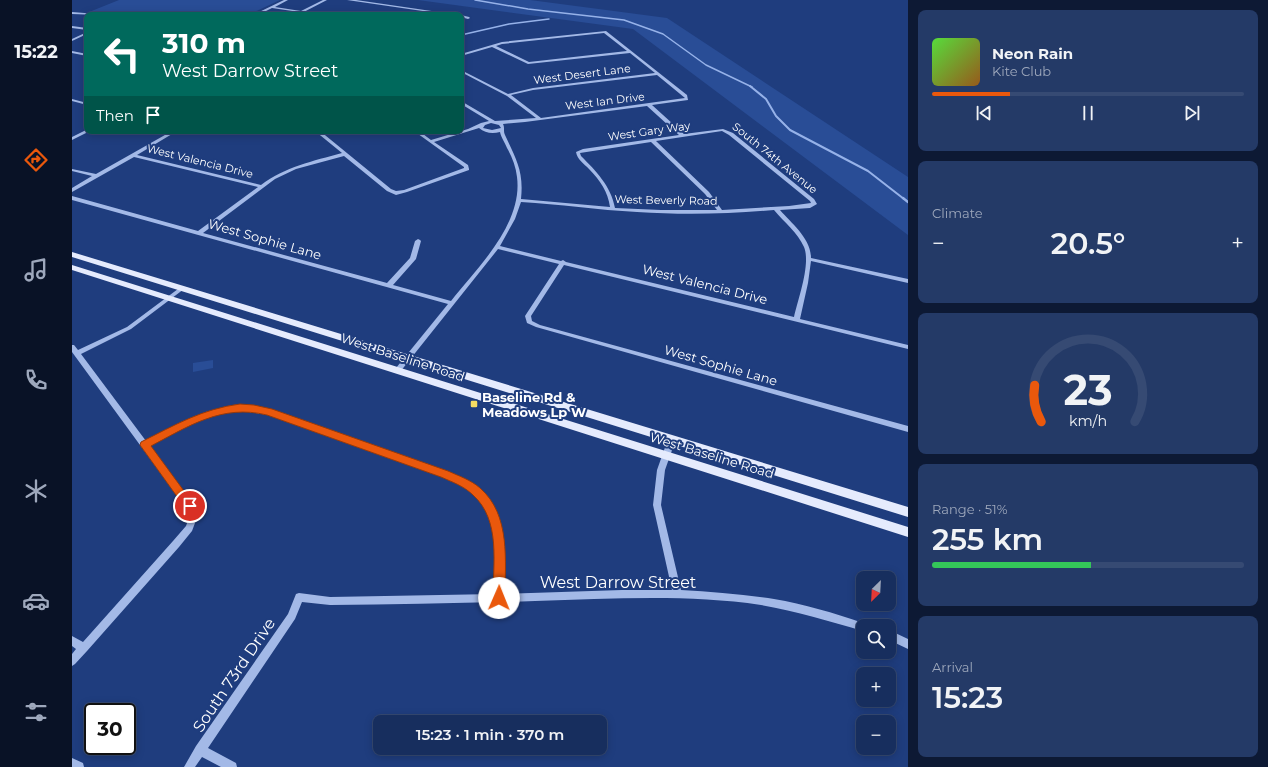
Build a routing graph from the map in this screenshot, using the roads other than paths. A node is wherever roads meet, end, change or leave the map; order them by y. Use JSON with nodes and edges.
{"nodes":[{"id":1,"x":286,"y":0,"type":"edge"},
{"id":2,"x":326,"y":0,"type":"edge"},
{"id":3,"x":349,"y":0,"type":"edge"},
{"id":4,"x":271,"y":7,"type":"junction"},
{"id":5,"x":261,"y":12,"type":"edge"},
{"id":6,"x":302,"y":12,"type":"joint"},
{"id":7,"x":440,"y":12,"type":"edge"},
{"id":8,"x":72,"y":13,"type":"edge"},
{"id":9,"x":84,"y":14,"type":"edge"},
{"id":10,"x":464,"y":17,"type":"edge"},
{"id":11,"x":468,"y":18,"type":"dead end"},
{"id":12,"x":72,"y":27,"type":"edge"},
{"id":13,"x":84,"y":29,"type":"edge"},
{"id":14,"x":84,"y":35,"type":"edge"},
{"id":15,"x":72,"y":40,"type":"edge"},
{"id":16,"x":493,"y":46,"type":"junction"},
{"id":17,"x":72,"y":52,"type":"edge"},
{"id":18,"x":630,"y":52,"type":"junction"},
{"id":19,"x":464,"y":53,"type":"edge"},
{"id":20,"x":84,"y":54,"type":"edge"},
{"id":21,"x":464,"y":73,"type":"edge"},
{"id":22,"x":659,"y":74,"type":"junction"},
{"id":23,"x":508,"y":95,"type":"junction"},
{"id":24,"x":72,"y":100,"type":"edge"},
{"id":25,"x":84,"y":103,"type":"edge"},
{"id":26,"x":464,"y":104,"type":"edge"},
{"id":27,"x":649,"y":105,"type":"junction"},
{"id":28,"x":474,"y":111,"type":"junction"},
{"id":29,"x":540,"y":119,"type":"junction"},
{"id":30,"x":525,"y":121,"type":"junction"},
{"id":31,"x":496,"y":122,"type":"junction"},
{"id":32,"x":483,"y":125,"type":"junction"},
{"id":33,"x":503,"y":129,"type":"junction"},
{"id":34,"x":723,"y":130,"type":"joint"},
{"id":35,"x":464,"y":132,"type":"edge"},
{"id":36,"x":490,"y":132,"type":"junction"},
{"id":37,"x":84,"y":133,"type":"edge"},
{"id":38,"x":170,"y":134,"type":"edge"},
{"id":39,"x":321,"y":134,"type":"edge"},
{"id":40,"x":420,"y":134,"type":"edge"},
{"id":41,"x":459,"y":134,"type":"edge"},
{"id":42,"x":464,"y":134,"type":"edge"},
{"id":43,"x":684,"y":136,"type":"junction"},
{"id":44,"x":72,"y":139,"type":"edge"},
{"id":45,"x":652,"y":140,"type":"junction"},
{"id":46,"x":431,"y":142,"type":"junction"},
{"id":47,"x":506,"y":143,"type":"junction"},
{"id":48,"x":345,"y":154,"type":"junction"},
{"id":49,"x":133,"y":155,"type":"junction"},
{"id":50,"x":72,"y":170,"type":"edge"},
{"id":51,"x":96,"y":176,"type":"junction"},
{"id":52,"x":261,"y":186,"type":"junction"},
{"id":53,"x":72,"y":190,"type":"edge"},
{"id":54,"x":72,"y":198,"type":"edge"},
{"id":55,"x":518,"y":200,"type":"junction"},
{"id":56,"x":814,"y":204,"type":"joint"},
{"id":57,"x":613,"y":209,"type":"junction"},
{"id":58,"x":776,"y":209,"type":"junction"},
{"id":59,"x":721,"y":212,"type":"junction"},
{"id":60,"x":198,"y":233,"type":"junction"},
{"id":61,"x":418,"y":242,"type":"dead end"},
{"id":62,"x":497,"y":247,"type":"junction"},
{"id":63,"x":72,"y":254,"type":"edge"},
{"id":64,"x":809,"y":259,"type":"junction"},
{"id":65,"x":563,"y":262,"type":"junction"},
{"id":66,"x":72,"y":268,"type":"edge"},
{"id":67,"x":908,"y":281,"type":"edge"},
{"id":68,"x":389,"y":286,"type":"junction"},
{"id":69,"x":182,"y":288,"type":"junction"},
{"id":70,"x":169,"y":298,"type":"junction"},
{"id":71,"x":452,"y":303,"type":"junction"},
{"id":72,"x":797,"y":319,"type":"junction"},
{"id":73,"x":908,"y":347,"type":"edge"},
{"id":74,"x":75,"y":350,"type":"edge"},
{"id":75,"x":408,"y":357,"type":"junction"},
{"id":76,"x":398,"y":370,"type":"junction"},
{"id":77,"x":908,"y":429,"type":"edge"},
{"id":78,"x":672,"y":439,"type":"junction"},
{"id":79,"x":144,"y":445,"type":"junction"},
{"id":80,"x":666,"y":455,"type":"junction"},
{"id":81,"x":908,"y":512,"type":"edge"},
{"id":82,"x":908,"y":532,"type":"edge"},
{"id":83,"x":678,"y":595,"type":"junction"},
{"id":84,"x":299,"y":597,"type":"joint"},
{"id":85,"x":499,"y":598,"type":"junction"},
{"id":86,"x":856,"y":624,"type":"edge"},
{"id":87,"x":896,"y":638,"type":"edge"},
{"id":88,"x":72,"y":641,"type":"edge"},
{"id":89,"x":908,"y":644,"type":"edge"},
{"id":90,"x":84,"y":648,"type":"junction"},
{"id":91,"x":72,"y":661,"type":"edge"},
{"id":92,"x":200,"y":750,"type":"junction"},
{"id":93,"x":72,"y":763,"type":"edge"},
{"id":94,"x":79,"y":767,"type":"edge"},
{"id":95,"x":189,"y":767,"type":"edge"},
{"id":96,"x":232,"y":767,"type":"edge"}],
"edges":[{"from":1,"to":4,"type":"street"},
{"from":2,"to":6,"type":"street"},
{"from":3,"to":7,"type":"street"},
{"from":4,"to":5,"type":"street"},
{"from":4,"to":6,"type":"street"},
{"from":8,"to":9,"type":"street"},
{"from":10,"to":11,"type":"street"},
{"from":12,"to":13,"type":"street"},
{"from":14,"to":15,"type":"street"},
{"from":16,"to":18,"type":"street"},
{"from":16,"to":18,"type":"street"},
{"from":16,"to":19,"type":"street"},
{"from":17,"to":20,"type":"street"},
{"from":18,"to":22,"type":"street"},
{"from":21,"to":23,"type":"street"},
{"from":22,"to":23,"type":"street","name":"West Desert Lane"},
{"from":22,"to":27,"type":"street","name":"West Ian Drive"},
{"from":23,"to":29,"type":"street"},
{"from":24,"to":25,"type":"street"},
{"from":26,"to":28,"type":"street"},
{"from":27,"to":29,"type":"street","name":"West Ian Drive"},
{"from":27,"to":43,"type":"street"},
{"from":28,"to":31,"type":"street"},
{"from":28,"to":32,"type":"street"},
{"from":29,"to":30,"type":"street","name":"West Ian Drive"},
{"from":30,"to":31,"type":"street","name":"West Ian Drive"},
{"from":30,"to":33,"type":"street","name":"West Ian Drive"},
{"from":31,"to":32,"type":"street","name":"West Ian Drive"},
{"from":31,"to":33,"type":"street"},
{"from":32,"to":35,"type":"street","name":"West Ian Drive"},
{"from":32,"to":36,"type":"street"},
{"from":33,"to":36,"type":"street","name":"West Ian Drive"},
{"from":33,"to":47,"type":"street"},
{"from":34,"to":43,"type":"street","name":"West Gary Way"},
{"from":34,"to":56,"type":"street","name":"South 74th Avenue"},
{"from":36,"to":42,"type":"street","name":"West Ian Drive"},
{"from":36,"to":47,"type":"street"},
{"from":37,"to":44,"type":"street"},
{"from":38,"to":49,"type":"street"},
{"from":39,"to":48,"type":"street"},
{"from":40,"to":46,"type":"street"},
{"from":41,"to":46,"type":"street"},
{"from":43,"to":45,"type":"street","name":"West Gary Way"},
{"from":45,"to":57,"type":"street","name":"West Gary Way"},
{"from":45,"to":59,"type":"street"},
{"from":46,"to":48,"type":"street"},
{"from":47,"to":55,"type":"street"},
{"from":48,"to":52,"type":"street"},
{"from":49,"to":51,"type":"street"},
{"from":49,"to":52,"type":"street","name":"West Valencia Drive"},
{"from":50,"to":51,"type":"street"},
{"from":51,"to":53,"type":"street"},
{"from":52,"to":60,"type":"street"},
{"from":54,"to":60,"type":"street","name":"West Sophie Lane"},
{"from":55,"to":57,"type":"street","name":"West Beverly Road"},
{"from":55,"to":62,"type":"street"},
{"from":56,"to":58,"type":"street","name":"West Beverly Road"},
{"from":57,"to":59,"type":"street","name":"West Beverly Road"},
{"from":58,"to":59,"type":"street","name":"West Beverly Road"},
{"from":58,"to":64,"type":"street"},
{"from":60,"to":68,"type":"street","name":"West Sophie Lane"},
{"from":61,"to":68,"type":"street"},
{"from":62,"to":65,"type":"street","name":"West Valencia Drive"},
{"from":62,"to":71,"type":"street"},
{"from":63,"to":69,"type":"main road","name":"West Baseline Road"},
{"from":64,"to":67,"type":"street"},
{"from":64,"to":72,"type":"street"},
{"from":65,"to":72,"type":"street","name":"West Valencia Drive"},
{"from":65,"to":77,"type":"street","name":"West Sophie Lane"},
{"from":66,"to":70,"type":"main road","name":"West Baseline Road"},
{"from":68,"to":71,"type":"street","name":"West Sophie Lane"},
{"from":69,"to":70,"type":"street"},
{"from":69,"to":75,"type":"main road","name":"West Baseline Road"},
{"from":70,"to":74,"type":"street"},
{"from":70,"to":76,"type":"main road","name":"West Baseline Road"},
{"from":71,"to":75,"type":"street"},
{"from":72,"to":73,"type":"street","name":"West Valencia Drive"},
{"from":74,"to":79,"type":"street"},
{"from":75,"to":76,"type":"street"},
{"from":75,"to":78,"type":"main road","name":"West Baseline Road"},
{"from":76,"to":80,"type":"main road","name":"West Baseline Road"},
{"from":78,"to":80,"type":"street"},
{"from":78,"to":81,"type":"main road","name":"West Baseline Road"},
{"from":79,"to":85,"type":"street"},
{"from":79,"to":90,"type":"street"},
{"from":80,"to":82,"type":"main road","name":"West Baseline Road"},
{"from":80,"to":83,"type":"street"},
{"from":83,"to":85,"type":"street","name":"West Darrow Street"},
{"from":83,"to":86,"type":"street","name":"West Darrow Street"},
{"from":84,"to":85,"type":"street","name":"West Darrow Street"},
{"from":84,"to":92,"type":"street","name":"South 73rd Drive"},
{"from":87,"to":89,"type":"street"},
{"from":88,"to":90,"type":"street"},
{"from":90,"to":91,"type":"street"},
{"from":92,"to":95,"type":"street","name":"South 73rd Drive"},
{"from":92,"to":96,"type":"street"},
{"from":93,"to":94,"type":"street"}]}
